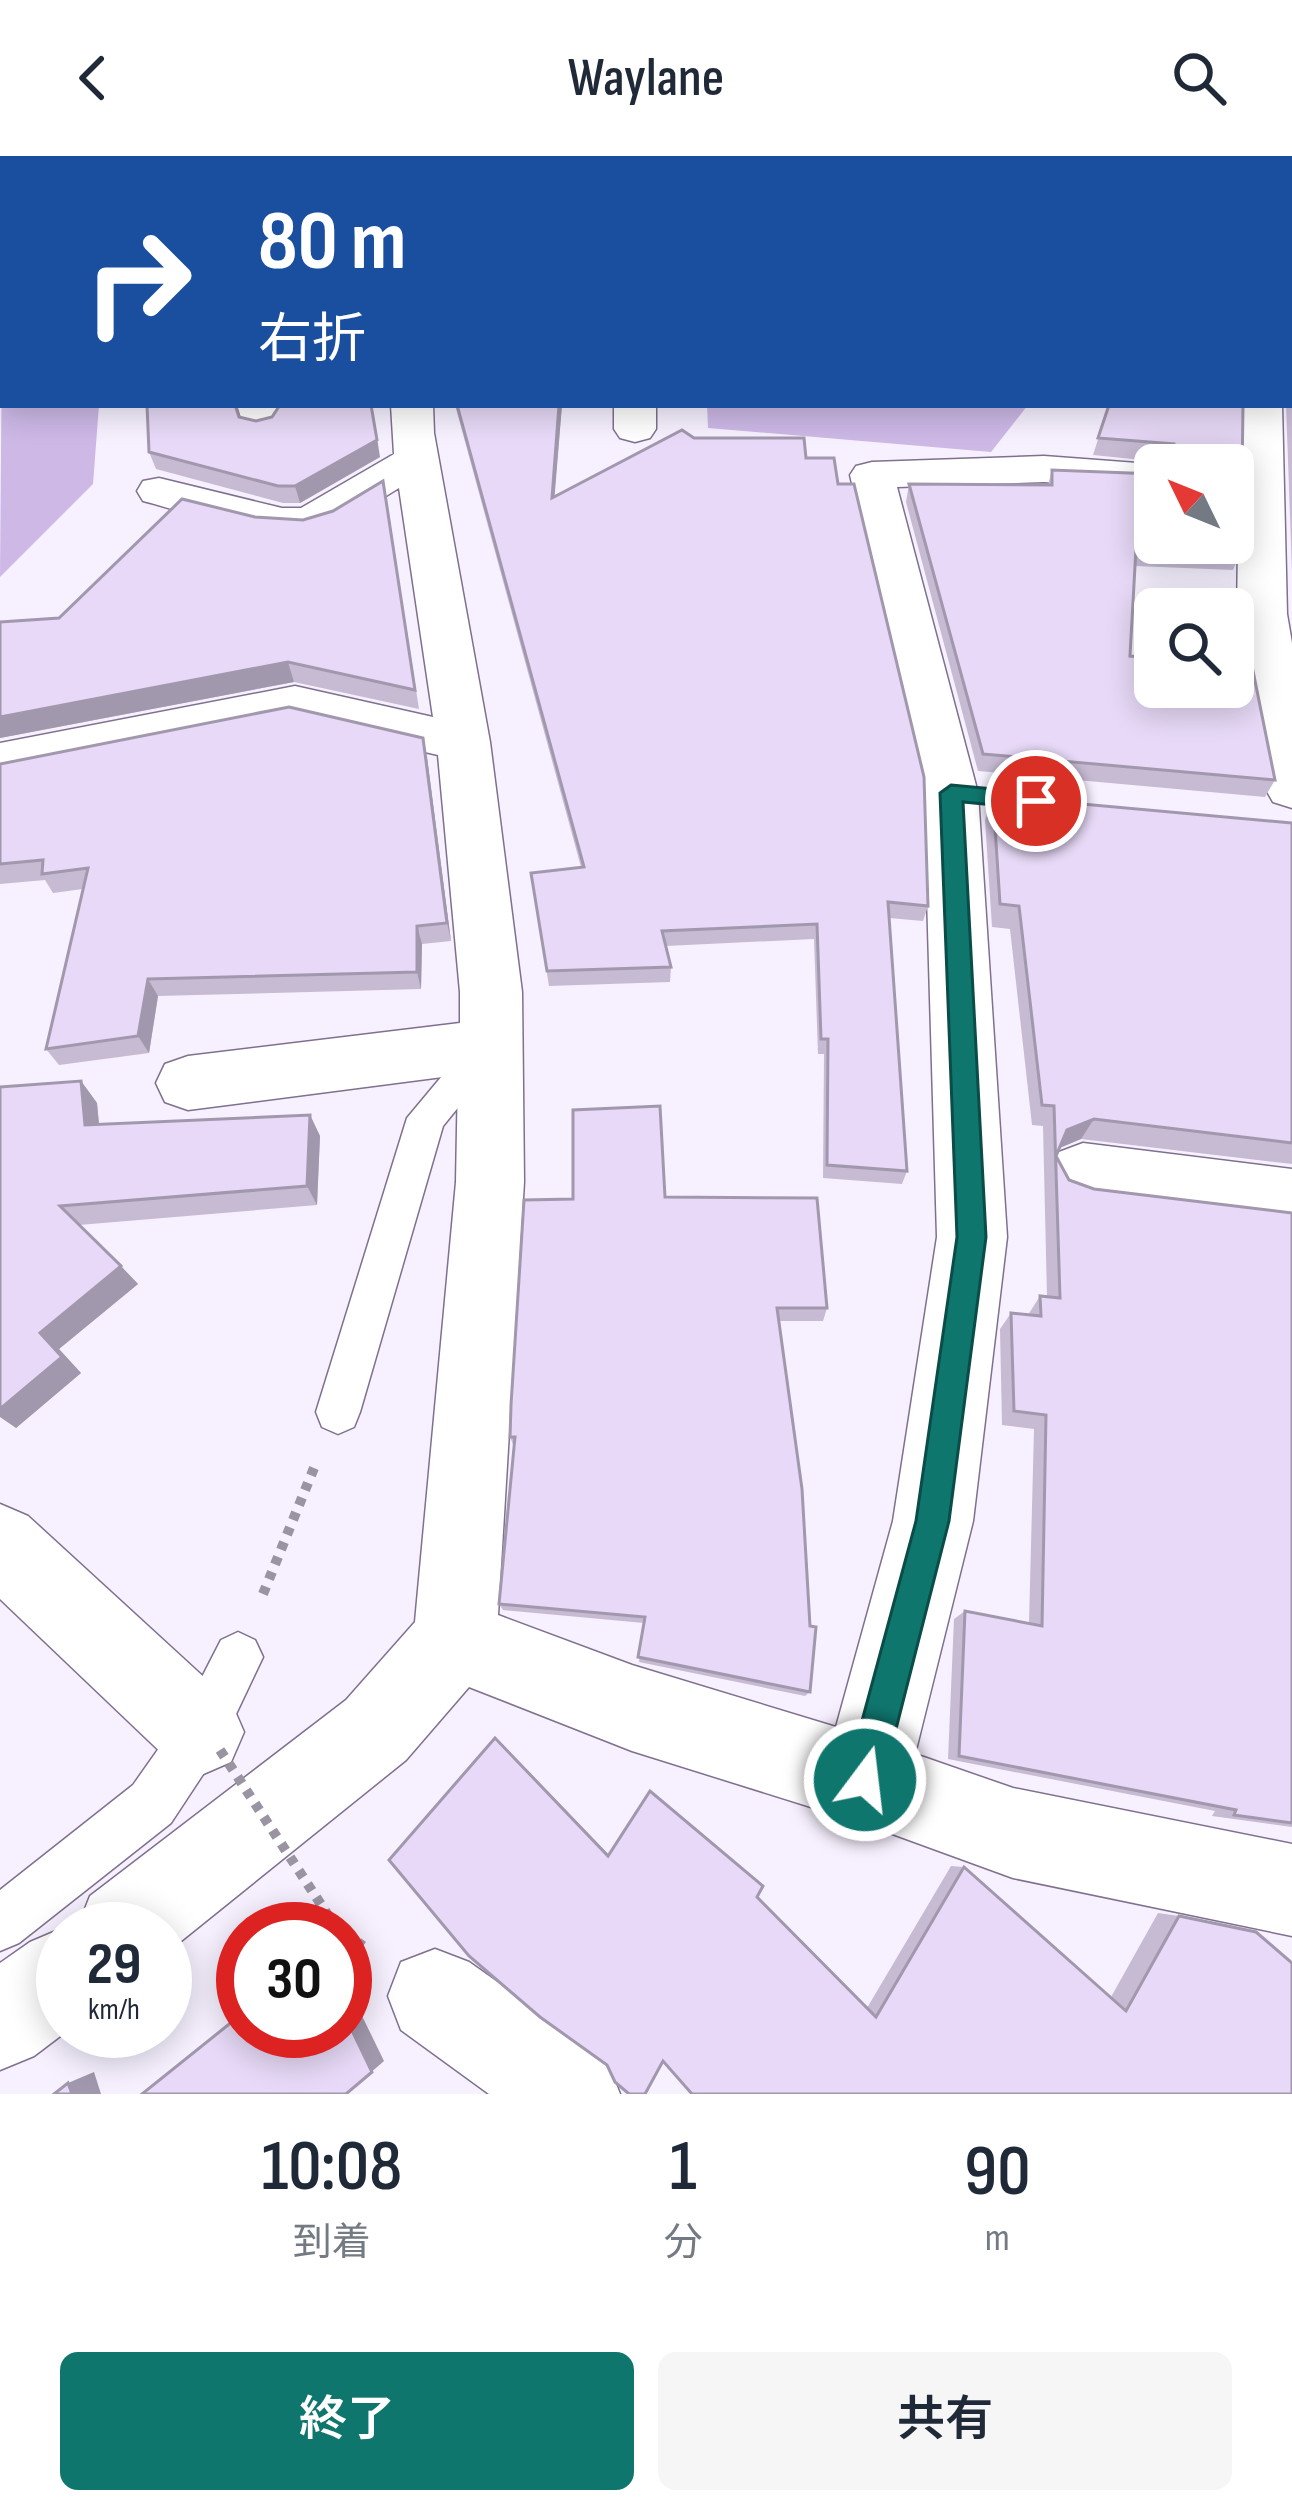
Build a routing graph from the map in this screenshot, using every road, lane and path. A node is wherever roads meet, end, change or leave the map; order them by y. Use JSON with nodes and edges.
{"nodes":[{"id":1,"x":1260,"y":408,"type":"edge"},
{"id":2,"x":407,"y":425,"type":"edge"},
{"id":3,"x":1253,"y":444,"type":"edge"},
{"id":4,"x":1134,"y":475,"type":"edge"},
{"id":5,"x":159,"y":491,"type":"dead end"},
{"id":6,"x":1254,"y":548,"type":"edge"},
{"id":7,"x":463,"y":742,"type":"junction"},
{"id":8,"x":0,"y":763,"type":"edge"},
{"id":9,"x":1292,"y":788,"type":"edge"},
{"id":10,"x":490,"y":1045,"type":"junction"},
{"id":11,"x":188,"y":1083,"type":"dead end"},
{"id":12,"x":1083,"y":1173,"type":"dead end"},
{"id":13,"x":1292,"y":1199,"type":"edge"},
{"id":14,"x":338,"y":1412,"type":"dead end"},
{"id":15,"x":302,"y":1495,"type":"dead end"},
{"id":16,"x":0,"y":1544,"type":"edge"},
{"id":17,"x":455,"y":1640,"type":"junction"},
{"id":18,"x":238,"y":1657,"type":"joint"},
{"id":19,"x":211,"y":1741,"type":"junction"},
{"id":20,"x":865,"y":1780,"type":"junction"},
{"id":21,"x":1292,"y":1890,"type":"edge"},
{"id":22,"x":157,"y":1902,"type":"edge"},
{"id":23,"x":320,"y":1902,"type":"edge"},
{"id":24,"x":0,"y":1924,"type":"edge"},
{"id":25,"x":36,"y":1995,"type":"edge"},
{"id":26,"x":436,"y":1996,"type":"dead end"},
{"id":27,"x":0,"y":2022,"type":"edge"},
{"id":28,"x":571,"y":2094,"type":"edge"}],
"edges":[{"from":1,"to":3,"type":"street"},
{"from":2,"to":5,"type":"street"},
{"from":2,"to":7,"type":"street"},
{"from":4,"to":20,"type":"street"},
{"from":6,"to":9,"type":"street"},
{"from":7,"to":8,"type":"street"},
{"from":7,"to":10,"type":"street"},
{"from":10,"to":11,"type":"street"},
{"from":10,"to":14,"type":"lane"},
{"from":10,"to":17,"type":"street"},
{"from":12,"to":13,"type":"street"},
{"from":15,"to":18,"type":"path"},
{"from":16,"to":19,"type":"street"},
{"from":17,"to":20,"type":"street"},
{"from":17,"to":22,"type":"street"},
{"from":18,"to":19,"type":"lane"},
{"from":19,"to":23,"type":"path","bridge":true},
{"from":19,"to":24,"type":"lane"},
{"from":20,"to":21,"type":"street"},
{"from":25,"to":27,"type":"street"},
{"from":26,"to":28,"type":"street"}]}
